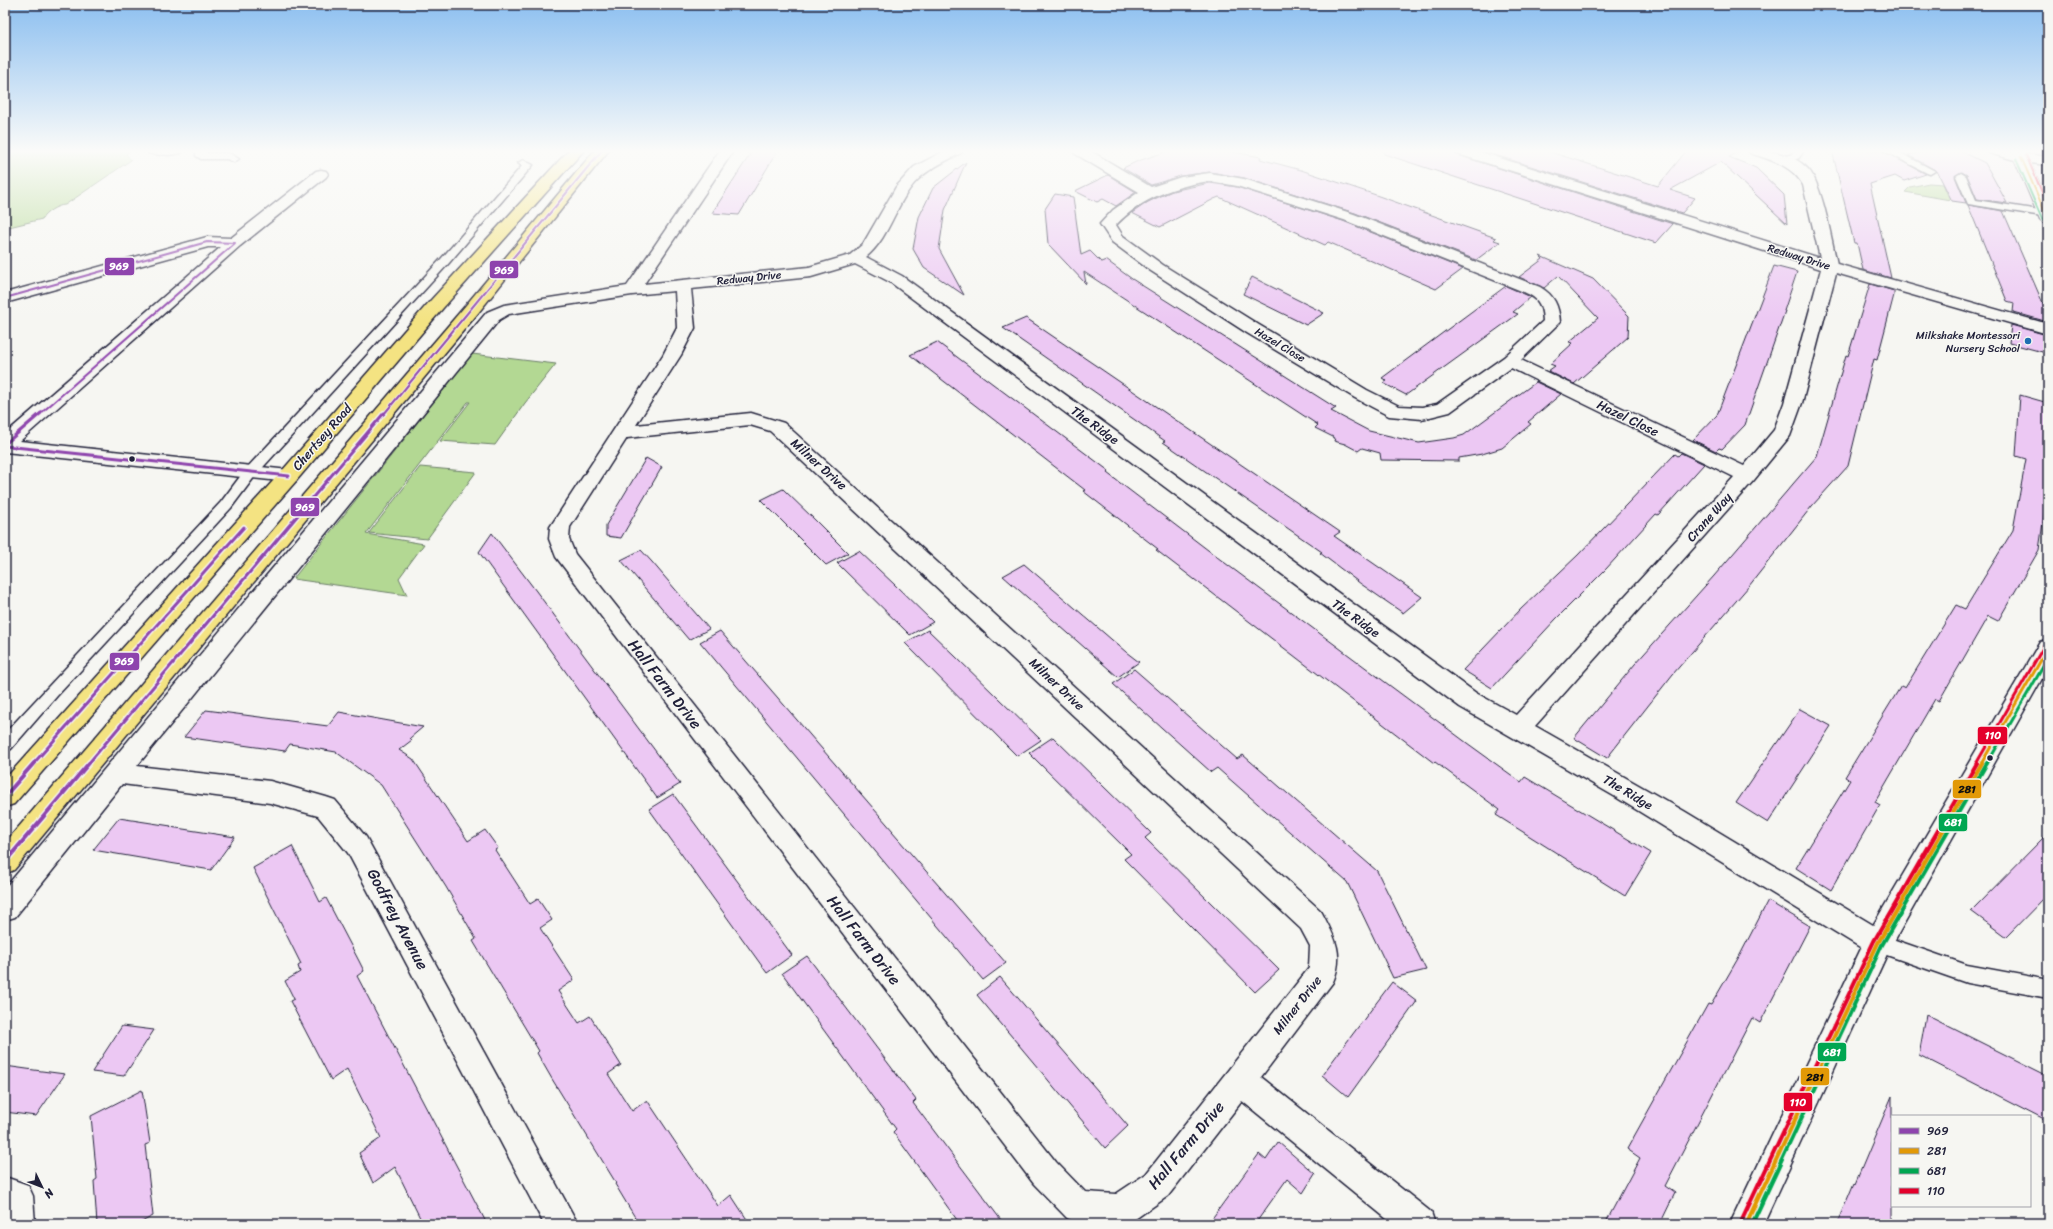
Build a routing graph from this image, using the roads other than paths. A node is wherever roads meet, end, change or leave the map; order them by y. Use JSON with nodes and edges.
{"nodes":[{"id":1,"x":279,"y":207,"type":"edge"},
{"id":2,"x":491,"y":207,"type":"edge"},
{"id":3,"x":525,"y":207,"type":"edge"},
{"id":4,"x":555,"y":207,"type":"edge"},
{"id":5,"x":688,"y":207,"type":"edge"},
{"id":6,"x":891,"y":207,"type":"edge"},
{"id":7,"x":1126,"y":207,"type":"edge"},
{"id":8,"x":1319,"y":207,"type":"edge"},
{"id":9,"x":1643,"y":207,"type":"edge"},
{"id":10,"x":1816,"y":207,"type":"edge"},
{"id":11,"x":1999,"y":207,"type":"edge"},
{"id":12,"x":2043,"y":207,"type":"edge"},
{"id":13,"x":2047,"y":217,"type":"edge"},
{"id":14,"x":235,"y":242,"type":"junction"},
{"id":15,"x":856,"y":258,"type":"junction"},
{"id":16,"x":1830,"y":266,"type":"junction"},
{"id":17,"x":683,"y":286,"type":"junction"},
{"id":18,"x":632,"y":290,"type":"junction"},
{"id":19,"x":5,"y":298,"type":"edge"},
{"id":20,"x":2048,"y":329,"type":"edge"},
{"id":21,"x":1510,"y":361,"type":"junction"},
{"id":22,"x":621,"y":433,"type":"junction"},
{"id":23,"x":5,"y":445,"type":"edge"},
{"id":24,"x":250,"y":473,"type":"junction"},
{"id":25,"x":1747,"y":475,"type":"junction"},
{"id":26,"x":289,"y":476,"type":"junction"},
{"id":27,"x":2048,"y":648,"type":"edge"},
{"id":28,"x":1519,"y":728,"type":"junction"},
{"id":29,"x":5,"y":744,"type":"edge"},
{"id":30,"x":116,"y":773,"type":"junction"},
{"id":31,"x":5,"y":796,"type":"edge"},
{"id":32,"x":5,"y":862,"type":"edge"},
{"id":33,"x":5,"y":908,"type":"edge"},
{"id":34,"x":1878,"y":943,"type":"junction"},
{"id":35,"x":2048,"y":989,"type":"edge"},
{"id":36,"x":1240,"y":1080,"type":"junction"},
{"id":37,"x":5,"y":1193,"type":"edge"},
{"id":38,"x":19,"y":1224,"type":"edge"},
{"id":39,"x":562,"y":1224,"type":"edge"},
{"id":40,"x":1419,"y":1224,"type":"edge"},
{"id":41,"x":1746,"y":1224,"type":"edge"}],
"edges":[{"from":1,"to":14,"type":"street"},
{"from":2,"to":24,"type":"lane"},
{"from":3,"to":26,"type":"highway","name":"Chertsey Road"},
{"from":4,"to":32,"type":"highway"},
{"from":5,"to":18,"type":"street"},
{"from":6,"to":15,"type":"street","name":"Redway Drive"},
{"from":7,"to":21,"type":"street","name":"Hazel Close"},
{"from":8,"to":21,"type":"street","name":"Hazel Close"},
{"from":9,"to":16,"type":"street","name":"Redway Drive"},
{"from":10,"to":16,"type":"street"},
{"from":11,"to":13,"type":"lane"},
{"from":12,"to":13,"type":"street"},
{"from":14,"to":19,"type":"street"},
{"from":14,"to":23,"type":"street"},
{"from":15,"to":17,"type":"street","name":"Redway Drive"},
{"from":15,"to":28,"type":"street","name":"The Ridge"},
{"from":16,"to":20,"type":"street","name":"Redway Drive"},
{"from":16,"to":25,"type":"street","name":"Crane Way"},
{"from":17,"to":18,"type":"street","name":"Redway Drive"},
{"from":17,"to":22,"type":"street","name":"Hall Farm Drive"},
{"from":18,"to":30,"type":"street","name":"Redway Drive"},
{"from":21,"to":25,"type":"street","name":"Hazel Close"},
{"from":22,"to":36,"type":"street","name":"Milner Drive"},
{"from":22,"to":36,"type":"street","name":"Hall Farm Drive"},
{"from":23,"to":24,"type":"street"},
{"from":24,"to":26,"type":"street"},
{"from":24,"to":29,"type":"lane"},
{"from":25,"to":28,"type":"street","name":"Crane Way"},
{"from":26,"to":31,"type":"highway","name":"Chertsey Road"},
{"from":27,"to":34,"type":"street"},
{"from":28,"to":34,"type":"street","name":"The Ridge"},
{"from":30,"to":33,"type":"street"},
{"from":30,"to":39,"type":"street","name":"Godfrey Avenue"},
{"from":34,"to":35,"type":"lane"},
{"from":34,"to":41,"type":"street"},
{"from":36,"to":40,"type":"street"},
{"from":37,"to":38,"type":"street"}]}
